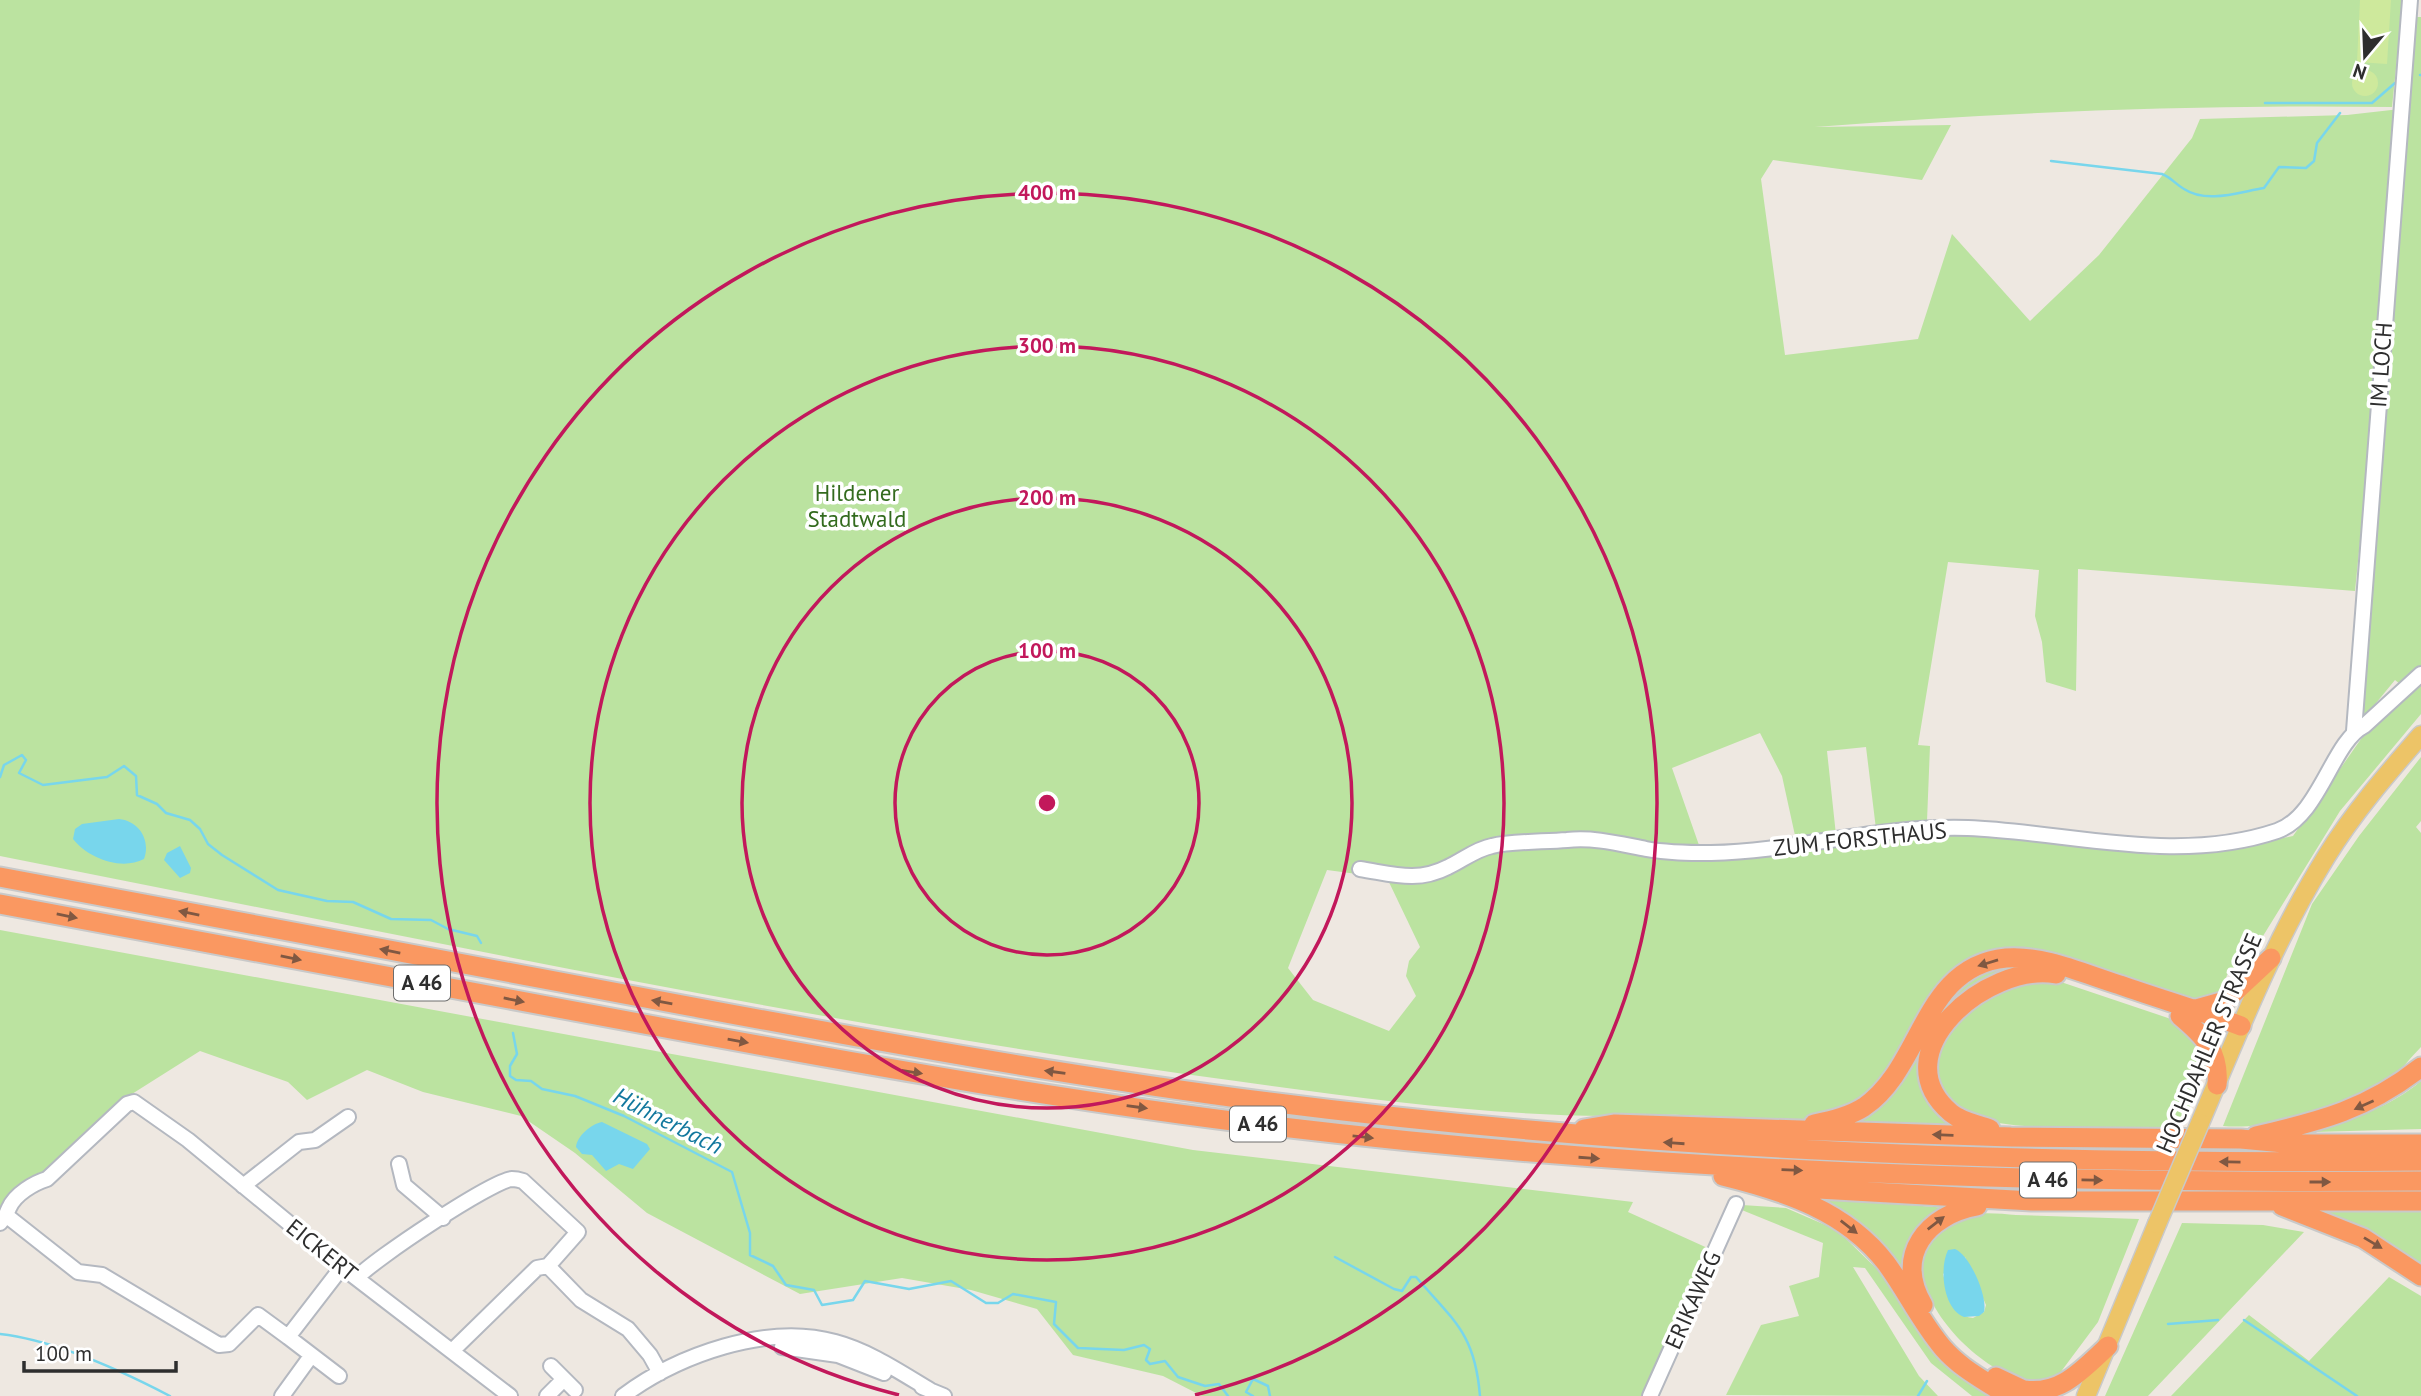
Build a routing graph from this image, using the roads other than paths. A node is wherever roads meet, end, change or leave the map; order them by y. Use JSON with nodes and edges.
{"nodes":[{"id":1,"x":2410,"y":0,"type":"edge"},
{"id":2,"x":2421,"y":674,"type":"edge"},
{"id":3,"x":2354,"y":731,"type":"junction"},
{"id":4,"x":2421,"y":735,"type":"edge"},
{"id":5,"x":1360,"y":869,"type":"dead end"},
{"id":6,"x":0,"y":877,"type":"edge"},
{"id":7,"x":0,"y":904,"type":"edge"},
{"id":8,"x":2271,"y":958,"type":"junction"},
{"id":9,"x":2186,"y":1013,"type":"junction"},
{"id":10,"x":2239,"y":1032,"type":"junction"},
{"id":11,"x":2421,"y":1067,"type":"edge"},
{"id":12,"x":2217,"y":1085,"type":"junction"},
{"id":13,"x":348,"y":1116,"type":"dead end"},
{"id":14,"x":1785,"y":1130,"type":"junction"},
{"id":15,"x":1559,"y":1133,"type":"junction"},
{"id":16,"x":2011,"y":1137,"type":"junction"},
{"id":17,"x":2241,"y":1139,"type":"junction"},
{"id":18,"x":2294,"y":1144,"type":"junction"},
{"id":19,"x":2421,"y":1144,"type":"edge"},
{"id":20,"x":2057,"y":1160,"type":"junction"},
{"id":21,"x":2421,"y":1161,"type":"edge"},
{"id":22,"x":399,"y":1164,"type":"dead end"},
{"id":23,"x":1674,"y":1164,"type":"junction"},
{"id":24,"x":2421,"y":1181,"type":"edge"},
{"id":25,"x":243,"y":1186,"type":"junction"},
{"id":26,"x":1766,"y":1186,"type":"junction"},
{"id":27,"x":2005,"y":1200,"type":"junction"},
{"id":28,"x":2421,"y":1200,"type":"edge"},
{"id":29,"x":2264,"y":1201,"type":"junction"},
{"id":30,"x":1736,"y":1204,"type":"dead end"},
{"id":31,"x":443,"y":1218,"type":"junction"},
{"id":32,"x":3,"y":1220,"type":"edge"},
{"id":33,"x":548,"y":1266,"type":"junction"},
{"id":34,"x":342,"y":1267,"type":"junction"},
{"id":35,"x":2421,"y":1276,"type":"edge"},
{"id":36,"x":357,"y":1278,"type":"junction"},
{"id":37,"x":288,"y":1337,"type":"junction"},
{"id":38,"x":2108,"y":1346,"type":"junction"},
{"id":39,"x":452,"y":1352,"type":"junction"},
{"id":40,"x":311,"y":1356,"type":"junction"},
{"id":41,"x":551,"y":1366,"type":"dead end"},
{"id":42,"x":660,"y":1373,"type":"junction"},
{"id":43,"x":338,"y":1377,"type":"dead end"},
{"id":44,"x":564,"y":1379,"type":"junction"},
{"id":45,"x":575,"y":1391,"type":"dead end"},
{"id":46,"x":934,"y":1394,"type":"edge"},
{"id":47,"x":2015,"y":1394,"type":"edge"},
{"id":48,"x":282,"y":1396,"type":"edge"},
{"id":49,"x":510,"y":1396,"type":"edge"},
{"id":50,"x":547,"y":1396,"type":"edge"},
{"id":51,"x":623,"y":1396,"type":"edge"},
{"id":52,"x":1650,"y":1396,"type":"edge"},
{"id":53,"x":2086,"y":1396,"type":"edge"}],
"edges":[{"from":1,"to":3,"type":"street","name":"IM LOCH"},
{"from":2,"to":3,"type":"street","name":"ZUM FORSTHAUS"},
{"from":3,"to":5,"type":"street","name":"ZUM FORSTHAUS"},
{"from":4,"to":8,"type":"main road","name":"HOCHDAHLER STRASSE"},
{"from":15,"to":6,"type":"highway","number":"A 46","one_way":true},
{"from":7,"to":23,"type":"highway","number":"A 46","one_way":true},
{"from":8,"to":9,"type":"highway"},
{"from":8,"to":10,"type":"main road","name":"HOCHDAHLER STRASSE"},
{"from":9,"to":10,"type":"highway"},
{"from":9,"to":12,"type":"highway"},
{"from":9,"to":14,"type":"highway","one_way":true},
{"from":9,"to":16,"type":"highway"},
{"from":10,"to":12,"type":"main road","name":"HOCHDAHLER STRASSE"},
{"from":11,"to":17,"type":"highway","one_way":true},
{"from":12,"to":38,"type":"main road","name":"HOCHDAHLER STRASSE","bridge":true},
{"from":13,"to":25,"type":"street"},
{"from":14,"to":15,"type":"highway"},
{"from":16,"to":14,"type":"highway","one_way":true},
{"from":20,"to":15,"type":"highway","number":"A 46","one_way":true},
{"from":16,"to":17,"type":"highway"},
{"from":17,"to":18,"type":"highway"},
{"from":18,"to":19,"type":"highway"},
{"from":18,"to":20,"type":"highway"},
{"from":21,"to":20,"type":"highway","number":"A 46","one_way":true},
{"from":22,"to":31,"type":"street"},
{"from":23,"to":24,"type":"highway","number":"A 46","one_way":true},
{"from":23,"to":26,"type":"highway"},
{"from":25,"to":32,"type":"street","name":"EICKERT"},
{"from":25,"to":34,"type":"street","name":"EICKERT"},
{"from":26,"to":27,"type":"highway"},
{"from":26,"to":47,"type":"highway","one_way":true},
{"from":27,"to":29,"type":"highway"},
{"from":47,"to":27,"type":"highway","one_way":true},
{"from":28,"to":29,"type":"highway"},
{"from":29,"to":35,"type":"highway","one_way":true},
{"from":30,"to":52,"type":"street","name":"ERIKAWEG"},
{"from":31,"to":33,"type":"street"},
{"from":31,"to":36,"type":"street"},
{"from":32,"to":37,"type":"street"},
{"from":33,"to":39,"type":"street"},
{"from":33,"to":42,"type":"street"},
{"from":34,"to":36,"type":"street","name":"EICKERT"},
{"from":34,"to":37,"type":"street"},
{"from":36,"to":39,"type":"street","name":"EICKERT"},
{"from":37,"to":40,"type":"street"},
{"from":38,"to":47,"type":"highway"},
{"from":38,"to":53,"type":"main road","name":"HOCHDAHLER STRASSE"},
{"from":39,"to":49,"type":"street","name":"EICKERT"},
{"from":40,"to":43,"type":"street"},
{"from":40,"to":48,"type":"street"},
{"from":41,"to":44,"type":"street"},
{"from":42,"to":46,"type":"street"},
{"from":42,"to":51,"type":"street"},
{"from":44,"to":45,"type":"street"},
{"from":44,"to":50,"type":"street"}]}
